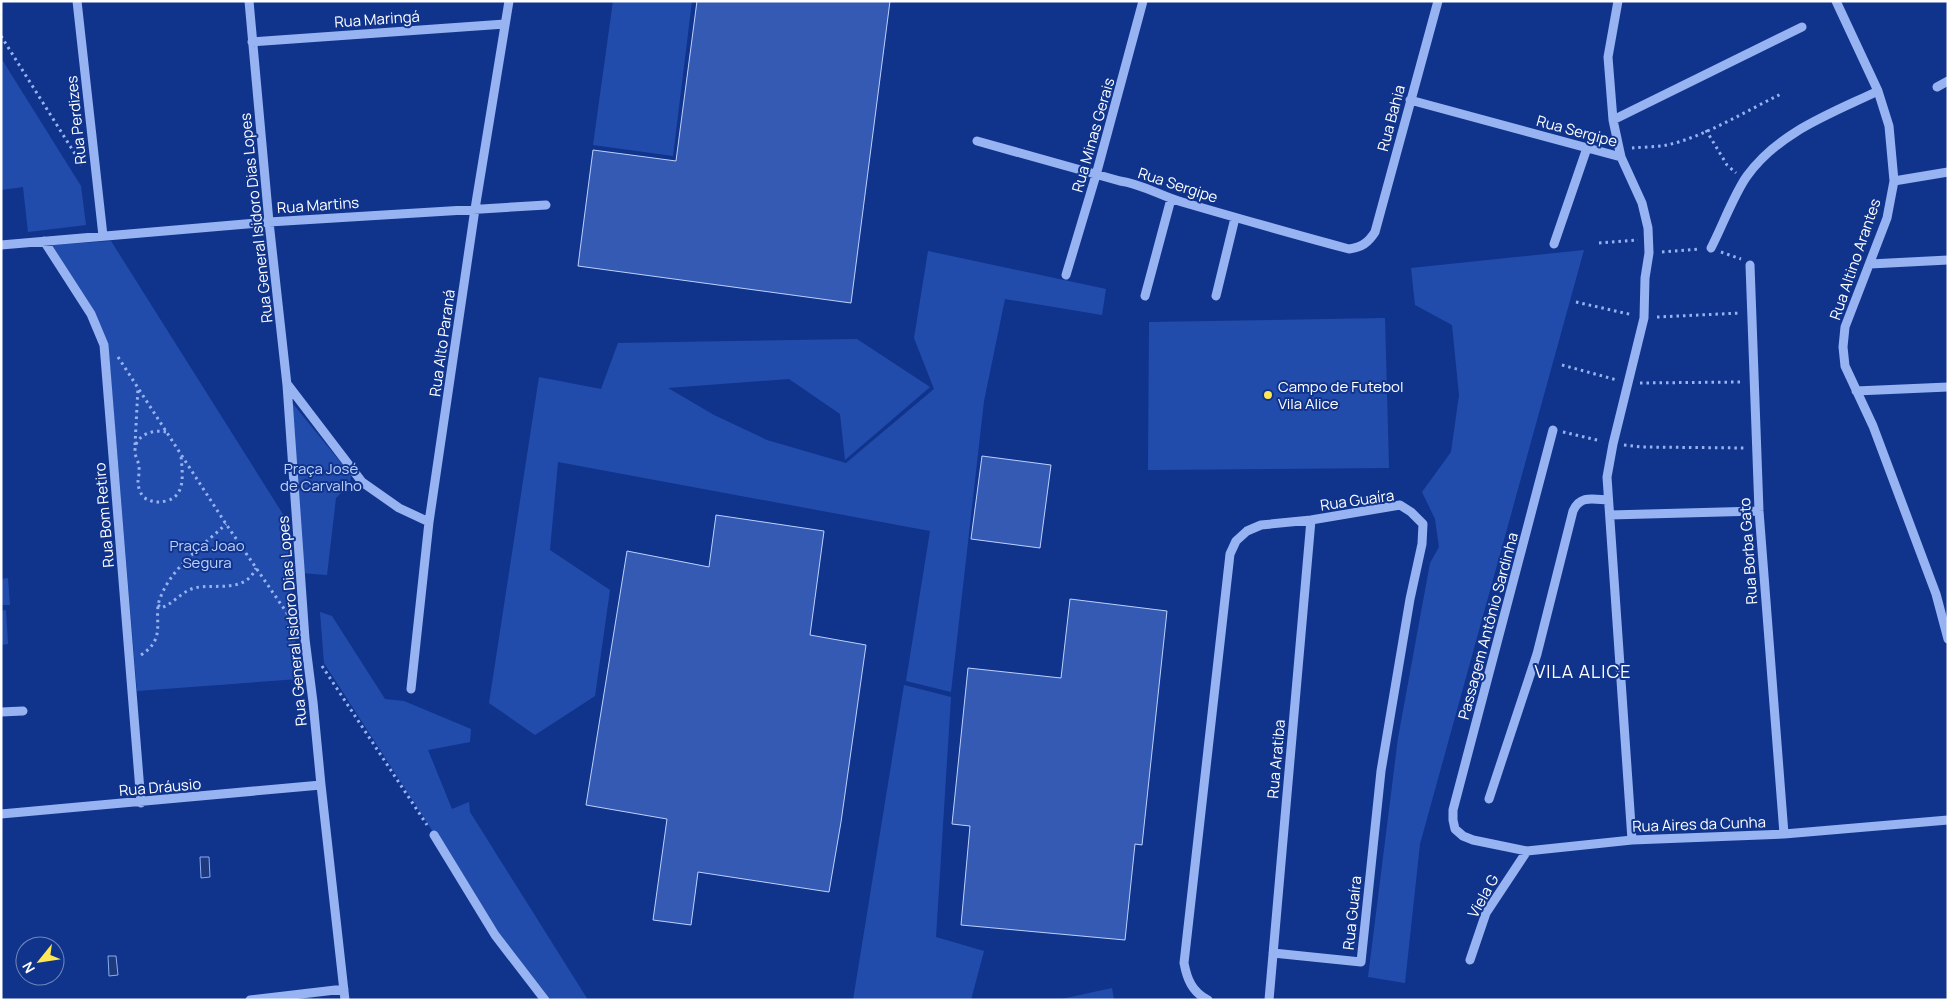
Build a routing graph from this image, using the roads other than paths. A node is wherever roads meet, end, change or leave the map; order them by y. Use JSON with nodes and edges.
{"nodes":[{"id":1,"x":77,"y":1,"type":"edge"},
{"id":2,"x":249,"y":1,"type":"edge"},
{"id":3,"x":509,"y":1,"type":"edge"},
{"id":4,"x":1144,"y":1,"type":"edge"},
{"id":5,"x":1438,"y":1,"type":"edge"},
{"id":6,"x":1618,"y":1,"type":"edge"},
{"id":7,"x":1836,"y":1,"type":"edge"},
{"id":8,"x":505,"y":24,"type":"junction"},
{"id":9,"x":1802,"y":27,"type":"dead end"},
{"id":10,"x":252,"y":42,"type":"junction"},
{"id":11,"x":1948,"y":81,"type":"edge"},
{"id":12,"x":1937,"y":87,"type":"dead end"},
{"id":13,"x":1878,"y":91,"type":"junction"},
{"id":14,"x":1410,"y":100,"type":"junction"},
{"id":15,"x":1613,"y":120,"type":"junction"},
{"id":16,"x":977,"y":141,"type":"dead end"},
{"id":17,"x":1587,"y":148,"type":"junction"},
{"id":18,"x":1620,"y":153,"type":"junction"},
{"id":19,"x":1948,"y":172,"type":"edge"},
{"id":20,"x":1096,"y":175,"type":"junction"},
{"id":21,"x":1894,"y":181,"type":"junction"},
{"id":22,"x":1171,"y":199,"type":"junction"},
{"id":23,"x":546,"y":205,"type":"dead end"},
{"id":24,"x":475,"y":209,"type":"junction"},
{"id":25,"x":1235,"y":218,"type":"junction"},
{"id":26,"x":268,"y":222,"type":"junction"},
{"id":27,"x":103,"y":236,"type":"junction"},
{"id":28,"x":44,"y":241,"type":"junction"},
{"id":29,"x":1369,"y":241,"type":"joint"},
{"id":30,"x":1554,"y":244,"type":"dead end"},
{"id":31,"x":1,"y":245,"type":"edge"},
{"id":32,"x":1711,"y":248,"type":"dead end"},
{"id":33,"x":1948,"y":260,"type":"edge"},
{"id":34,"x":1870,"y":264,"type":"junction"},
{"id":35,"x":1750,"y":265,"type":"dead end"},
{"id":36,"x":1066,"y":275,"type":"dead end"},
{"id":37,"x":1145,"y":296,"type":"dead end"},
{"id":38,"x":1216,"y":296,"type":"dead end"},
{"id":39,"x":287,"y":385,"type":"junction"},
{"id":40,"x":1948,"y":387,"type":"edge"},
{"id":41,"x":1856,"y":391,"type":"junction"},
{"id":42,"x":1553,"y":430,"type":"road end"},
{"id":43,"x":1607,"y":500,"type":"junction"},
{"id":44,"x":1759,"y":511,"type":"junction"},
{"id":45,"x":1610,"y":516,"type":"junction"},
{"id":46,"x":1311,"y":520,"type":"junction"},
{"id":47,"x":428,"y":522,"type":"junction"},
{"id":48,"x":1948,"y":638,"type":"edge"},
{"id":49,"x":411,"y":689,"type":"dead end"},
{"id":50,"x":23,"y":711,"type":"dead end"},
{"id":51,"x":1,"y":712,"type":"edge"},
{"id":52,"x":321,"y":786,"type":"junction"},
{"id":53,"x":1489,"y":799,"type":"dead end"},
{"id":54,"x":141,"y":803,"type":"junction"},
{"id":55,"x":1,"y":814,"type":"edge"},
{"id":56,"x":1948,"y":820,"type":"edge"},
{"id":57,"x":1455,"y":829,"type":"joint"},
{"id":58,"x":1784,"y":834,"type":"junction"},
{"id":59,"x":434,"y":835,"type":"road end"},
{"id":60,"x":1632,"y":840,"type":"junction"},
{"id":61,"x":1527,"y":851,"type":"junction"},
{"id":62,"x":1273,"y":953,"type":"junction"},
{"id":63,"x":1470,"y":960,"type":"dead end"},
{"id":64,"x":344,"y":990,"type":"junction"},
{"id":65,"x":250,"y":1000,"type":"edge"},
{"id":66,"x":345,"y":1000,"type":"edge"},
{"id":67,"x":545,"y":1000,"type":"edge"},
{"id":68,"x":1208,"y":1000,"type":"edge"},
{"id":69,"x":1269,"y":1000,"type":"edge"}],
"edges":[{"from":1,"to":27,"type":"street","name":"Rua Perdizes"},
{"from":2,"to":10,"type":"street","name":"Rua General Isidoro Dias Lopes"},
{"from":3,"to":8,"type":"street","name":"Rua Alto Paraná"},
{"from":4,"to":20,"type":"street","name":"Rua Minas Gerais"},
{"from":5,"to":14,"type":"street","name":"Rua Bahia"},
{"from":6,"to":15,"type":"street"},
{"from":7,"to":13,"type":"street","name":"Rua Altino Arantes"},
{"from":8,"to":10,"type":"street","name":"Rua Maringá"},
{"from":8,"to":24,"type":"street","name":"Rua Alto Paraná"},
{"from":9,"to":15,"type":"street"},
{"from":10,"to":26,"type":"street","name":"Rua General Isidoro Dias Lopes"},
{"from":11,"to":12,"type":"street"},
{"from":13,"to":21,"type":"street","name":"Rua Altino Arantes"},
{"from":13,"to":32,"type":"street"},
{"from":14,"to":17,"type":"street","name":"Rua Sergipe"},
{"from":14,"to":29,"type":"street","name":"Rua Bahia"},
{"from":15,"to":18,"type":"street"},
{"from":16,"to":20,"type":"street","name":"Rua Sergipe"},
{"from":17,"to":18,"type":"street","name":"Rua Sergipe"},
{"from":17,"to":30,"type":"street"},
{"from":18,"to":43,"type":"street"},
{"from":19,"to":21,"type":"street"},
{"from":20,"to":22,"type":"street","name":"Rua Sergipe"},
{"from":20,"to":36,"type":"street","name":"Rua Minas Gerais"},
{"from":21,"to":34,"type":"street","name":"Rua Altino Arantes"},
{"from":22,"to":25,"type":"street","name":"Rua Sergipe"},
{"from":22,"to":37,"type":"street"},
{"from":23,"to":24,"type":"street","name":"Rua Martins"},
{"from":24,"to":26,"type":"street","name":"Rua Martins"},
{"from":24,"to":47,"type":"street","name":"Rua Alto Paraná"},
{"from":25,"to":29,"type":"street","name":"Rua Sergipe"},
{"from":25,"to":38,"type":"street"},
{"from":26,"to":27,"type":"street","name":"Rua Martins"},
{"from":26,"to":39,"type":"street","name":"Rua General Isidoro Dias Lopes"},
{"from":27,"to":28,"type":"street","name":"Rua Martins"},
{"from":28,"to":31,"type":"street","name":"Rua Martins"},
{"from":28,"to":54,"type":"street","name":"Rua Bom Retiro"},
{"from":33,"to":34,"type":"street"},
{"from":34,"to":41,"type":"street","name":"Rua Altino Arantes"},
{"from":35,"to":44,"type":"street","name":"Rua Borba Gato"},
{"from":39,"to":47,"type":"street"},
{"from":39,"to":52,"type":"street","name":"Rua General Isidoro Dias Lopes"},
{"from":40,"to":41,"type":"street"},
{"from":41,"to":48,"type":"street","name":"Rua Altino Arantes"},
{"from":42,"to":57,"type":"street","name":"Passagem Antônio Sardinha"},
{"from":43,"to":45,"type":"street"},
{"from":43,"to":53,"type":"street"},
{"from":44,"to":45,"type":"street"},
{"from":44,"to":58,"type":"street","name":"Rua Borba Gato"},
{"from":45,"to":60,"type":"street"},
{"from":46,"to":62,"type":"street","name":"Rua Aratiba"},
{"from":46,"to":62,"type":"street","name":"Rua Guaíra"},
{"from":46,"to":68,"type":"street","name":"Rua Guaíra"},
{"from":47,"to":49,"type":"street","name":"Rua Alto Paraná"},
{"from":50,"to":51,"type":"street"},
{"from":52,"to":54,"type":"street","name":"Rua Dráusio"},
{"from":52,"to":64,"type":"street","name":"Rua General Isidoro Dias Lopes"},
{"from":54,"to":55,"type":"street","name":"Rua Dráusio"},
{"from":56,"to":58,"type":"street","name":"Rua Aires da Cunha"},
{"from":57,"to":61,"type":"street","name":"Rua Aires da Cunha"},
{"from":58,"to":60,"type":"street","name":"Rua Aires da Cunha"},
{"from":59,"to":67,"type":"street"},
{"from":60,"to":61,"type":"street","name":"Rua Aires da Cunha"},
{"from":61,"to":63,"type":"street","name":"Viela G"},
{"from":62,"to":69,"type":"street","name":"Rua Aratiba"},
{"from":64,"to":65,"type":"street"},
{"from":64,"to":66,"type":"street","name":"Rua General Isidoro Dias Lopes"}]}
